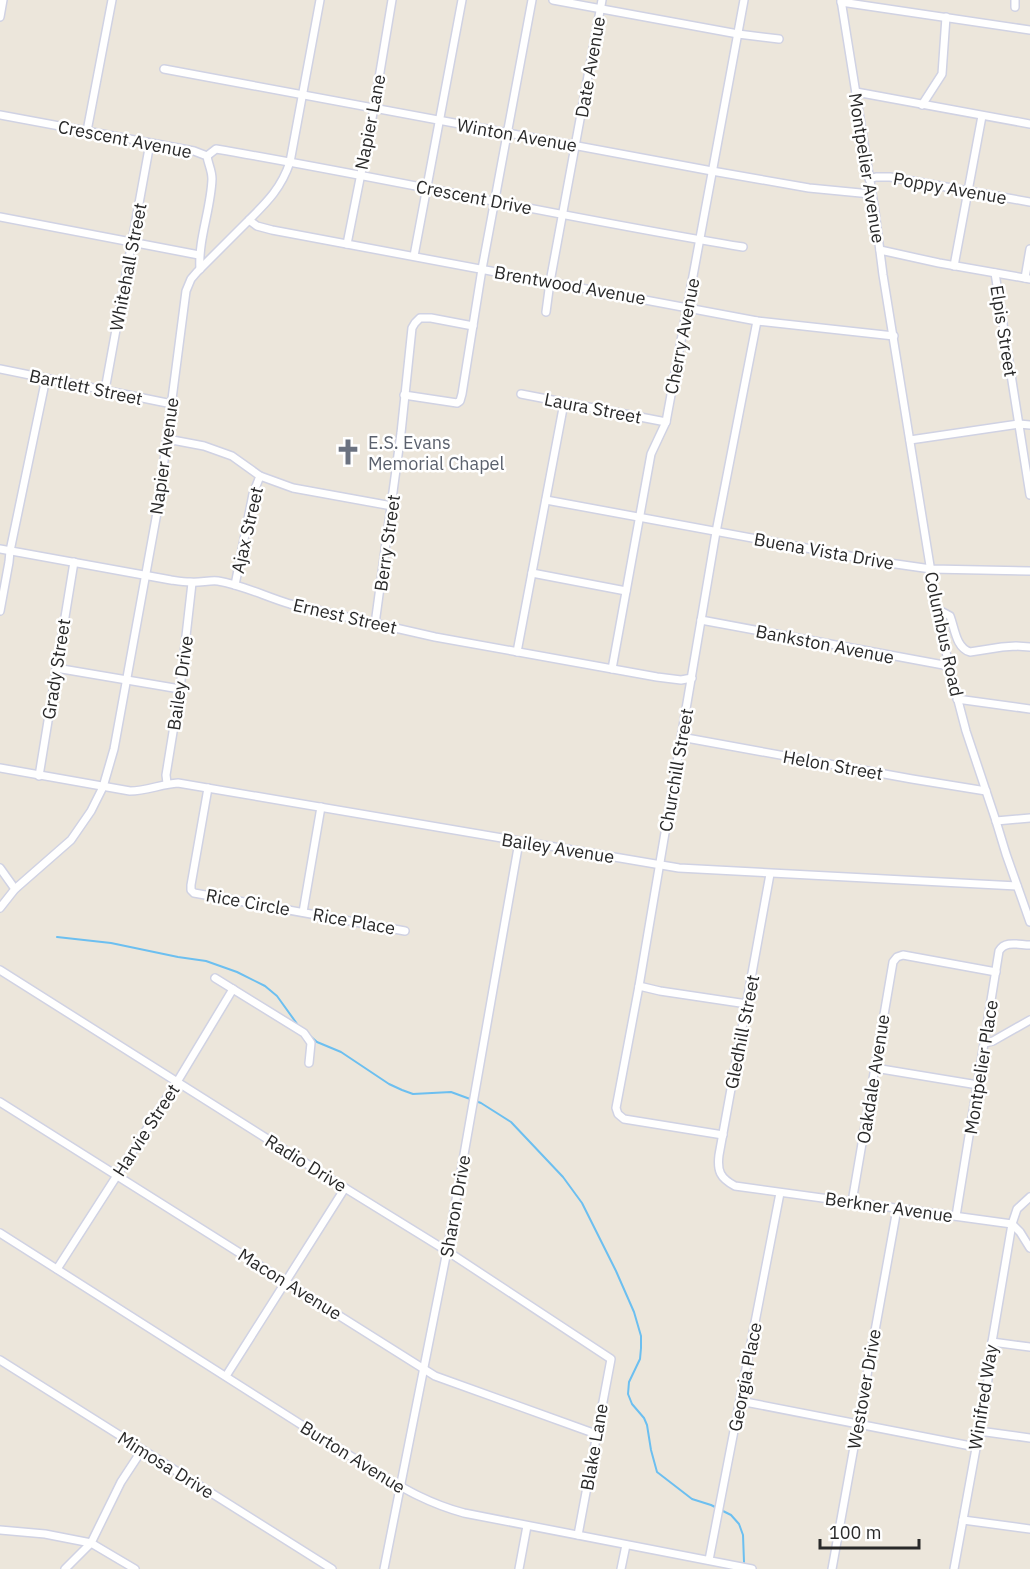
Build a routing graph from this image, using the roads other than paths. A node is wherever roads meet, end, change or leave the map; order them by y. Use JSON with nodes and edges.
{"nodes":[{"id":1,"x":3,"y":0,"type":"edge"},
{"id":2,"x":112,"y":0,"type":"edge"},
{"id":3,"x":320,"y":0,"type":"edge"},
{"id":4,"x":392,"y":0,"type":"edge"},
{"id":5,"x":462,"y":0,"type":"edge"},
{"id":6,"x":532,"y":0,"type":"edge"},
{"id":7,"x":553,"y":0,"type":"edge"},
{"id":8,"x":602,"y":0,"type":"edge"},
{"id":9,"x":744,"y":0,"type":"edge"},
{"id":10,"x":841,"y":1,"type":"edge"},
{"id":11,"x":601,"y":9,"type":"junction"},
{"id":12,"x":0,"y":17,"type":"edge"},
{"id":13,"x":946,"y":17,"type":"junction"},
{"id":14,"x":1030,"y":30,"type":"edge"},
{"id":15,"x":738,"y":34,"type":"junction"},
{"id":16,"x":779,"y":39,"type":"dead end"},
{"id":17,"x":164,"y":69,"type":"dead end"},
{"id":18,"x":856,"y":92,"type":"junction"},
{"id":19,"x":302,"y":94,"type":"junction"},
{"id":20,"x":922,"y":105,"type":"junction"},
{"id":21,"x":374,"y":108,"type":"junction"},
{"id":22,"x":0,"y":115,"type":"edge"},
{"id":23,"x":982,"y":116,"type":"junction"},
{"id":24,"x":439,"y":120,"type":"junction"},
{"id":25,"x":1030,"y":124,"type":"edge"},
{"id":26,"x":87,"y":131,"type":"junction"},
{"id":27,"x":508,"y":133,"type":"junction"},
{"id":28,"x":150,"y":143,"type":"junction"},
{"id":29,"x":576,"y":145,"type":"junction"},
{"id":30,"x":207,"y":156,"type":"junction"},
{"id":31,"x":290,"y":162,"type":"junction"},
{"id":32,"x":712,"y":171,"type":"junction"},
{"id":33,"x":360,"y":176,"type":"junction"},
{"id":34,"x":869,"y":179,"type":"junction"},
{"id":35,"x":427,"y":188,"type":"junction"},
{"id":36,"x":969,"y":191,"type":"junction"},
{"id":37,"x":871,"y":194,"type":"junction"},
{"id":38,"x":495,"y":201,"type":"junction"},
{"id":39,"x":1030,"y":202,"type":"edge"},
{"id":40,"x":563,"y":214,"type":"junction"},
{"id":41,"x":0,"y":217,"type":"edge"},
{"id":42,"x":249,"y":220,"type":"junction"},
{"id":43,"x":699,"y":240,"type":"junction"},
{"id":44,"x":132,"y":242,"type":"junction"},
{"id":45,"x":347,"y":244,"type":"junction"},
{"id":46,"x":743,"y":247,"type":"dead end"},
{"id":47,"x":1030,"y":249,"type":"edge"},
{"id":48,"x":880,"y":250,"type":"junction"},
{"id":49,"x":199,"y":255,"type":"junction"},
{"id":50,"x":414,"y":256,"type":"junction"},
{"id":51,"x":954,"y":266,"type":"junction"},
{"id":52,"x":200,"y":269,"type":"junction"},
{"id":53,"x":482,"y":269,"type":"junction"},
{"id":54,"x":995,"y":273,"type":"junction"},
{"id":55,"x":1027,"y":278,"type":"edge"},
{"id":56,"x":550,"y":282,"type":"junction"},
{"id":57,"x":688,"y":307,"type":"junction"},
{"id":58,"x":546,"y":312,"type":"dead end"},
{"id":59,"x":757,"y":321,"type":"junction"},
{"id":60,"x":473,"y":326,"type":"junction"},
{"id":61,"x":894,"y":336,"type":"junction"},
{"id":62,"x":0,"y":369,"type":"edge"},
{"id":63,"x":46,"y":378,"type":"junction"},
{"id":64,"x":105,"y":390,"type":"junction"},
{"id":65,"x":521,"y":394,"type":"dead end"},
{"id":66,"x":404,"y":395,"type":"junction"},
{"id":67,"x":564,"y":403,"type":"junction"},
{"id":68,"x":172,"y":404,"type":"junction"},
{"id":69,"x":666,"y":422,"type":"junction"},
{"id":70,"x":1018,"y":424,"type":"junction"},
{"id":71,"x":1030,"y":425,"type":"edge"},
{"id":72,"x":167,"y":439,"type":"junction"},
{"id":73,"x":910,"y":440,"type":"junction"},
{"id":74,"x":260,"y":476,"type":"junction"},
{"id":75,"x":1030,"y":495,"type":"edge"},
{"id":76,"x":546,"y":500,"type":"junction"},
{"id":77,"x":392,"y":506,"type":"junction"},
{"id":78,"x":639,"y":517,"type":"junction"},
{"id":79,"x":716,"y":532,"type":"junction"},
{"id":80,"x":0,"y":549,"type":"edge"},
{"id":81,"x":10,"y":551,"type":"junction"},
{"id":82,"x":74,"y":562,"type":"junction"},
{"id":83,"x":931,"y":570,"type":"junction"},
{"id":84,"x":1030,"y":571,"type":"edge"},
{"id":85,"x":532,"y":573,"type":"junction"},
{"id":86,"x":145,"y":575,"type":"junction"},
{"id":87,"x":192,"y":583,"type":"junction"},
{"id":88,"x":235,"y":585,"type":"junction"},
{"id":89,"x":626,"y":591,"type":"junction"},
{"id":90,"x":937,"y":609,"type":"junction"},
{"id":91,"x":0,"y":611,"type":"edge"},
{"id":92,"x":701,"y":620,"type":"junction"},
{"id":93,"x":375,"y":624,"type":"junction"},
{"id":94,"x":1030,"y":647,"type":"edge"},
{"id":95,"x":517,"y":652,"type":"junction"},
{"id":96,"x":949,"y":666,"type":"junction"},
{"id":97,"x":56,"y":668,"type":"junction"},
{"id":98,"x":612,"y":669,"type":"junction"},
{"id":99,"x":692,"y":678,"type":"junction"},
{"id":100,"x":126,"y":680,"type":"junction"},
{"id":101,"x":180,"y":689,"type":"junction"},
{"id":102,"x":957,"y":699,"type":"junction"},
{"id":103,"x":1030,"y":710,"type":"edge"},
{"id":104,"x":681,"y":737,"type":"junction"},
{"id":105,"x":0,"y":768,"type":"edge"},
{"id":106,"x":39,"y":776,"type":"junction"},
{"id":107,"x":167,"y":783,"type":"junction"},
{"id":108,"x":103,"y":787,"type":"junction"},
{"id":109,"x":208,"y":788,"type":"junction"},
{"id":110,"x":986,"y":790,"type":"junction"},
{"id":111,"x":321,"y":807,"type":"junction"},
{"id":112,"x":1030,"y":818,"type":"edge"},
{"id":113,"x":996,"y":821,"type":"junction"},
{"id":114,"x":519,"y":842,"type":"junction"},
{"id":115,"x":660,"y":864,"type":"junction"},
{"id":116,"x":0,"y":868,"type":"edge"},
{"id":117,"x":770,"y":874,"type":"junction"},
{"id":118,"x":1017,"y":886,"type":"junction"},
{"id":119,"x":15,"y":889,"type":"junction"},
{"id":120,"x":0,"y":908,"type":"edge"},
{"id":121,"x":303,"y":912,"type":"junction"},
{"id":122,"x":1030,"y":922,"type":"edge"},
{"id":123,"x":405,"y":931,"type":"dead end"},
{"id":124,"x":1030,"y":945,"type":"edge"},
{"id":125,"x":0,"y":970,"type":"edge"},
{"id":126,"x":996,"y":972,"type":"junction"},
{"id":127,"x":215,"y":978,"type":"dead end"},
{"id":128,"x":639,"y":986,"type":"junction"},
{"id":129,"x":233,"y":989,"type":"junction"},
{"id":130,"x":747,"y":1004,"type":"junction"},
{"id":131,"x":1030,"y":1020,"type":"edge"},
{"id":132,"x":985,"y":1043,"type":"junction"},
{"id":133,"x":309,"y":1063,"type":"dead end"},
{"id":134,"x":874,"y":1068,"type":"junction"},
{"id":135,"x":177,"y":1082,"type":"junction"},
{"id":136,"x":978,"y":1085,"type":"junction"},
{"id":137,"x":0,"y":1102,"type":"edge"},
{"id":138,"x":723,"y":1135,"type":"junction"},
{"id":139,"x":117,"y":1175,"type":"junction"},
{"id":140,"x":732,"y":1184,"type":"joint"},
{"id":141,"x":345,"y":1188,"type":"junction"},
{"id":142,"x":780,"y":1193,"type":"junction"},
{"id":143,"x":1030,"y":1197,"type":"edge"},
{"id":144,"x":852,"y":1202,"type":"junction"},
{"id":145,"x":897,"y":1209,"type":"junction"},
{"id":146,"x":956,"y":1216,"type":"junction"},
{"id":147,"x":1012,"y":1224,"type":"junction"},
{"id":148,"x":0,"y":1233,"type":"edge"},
{"id":149,"x":1030,"y":1248,"type":"edge"},
{"id":150,"x":447,"y":1251,"type":"junction"},
{"id":151,"x":57,"y":1269,"type":"junction"},
{"id":152,"x":286,"y":1281,"type":"junction"},
{"id":153,"x":992,"y":1342,"type":"junction"},
{"id":154,"x":1030,"y":1347,"type":"edge"},
{"id":155,"x":611,"y":1359,"type":"joint"},
{"id":156,"x":0,"y":1360,"type":"edge"},
{"id":157,"x":424,"y":1369,"type":"junction"},
{"id":158,"x":226,"y":1376,"type":"junction"},
{"id":159,"x":740,"y":1401,"type":"junction"},
{"id":160,"x":858,"y":1424,"type":"junction"},
{"id":161,"x":980,"y":1431,"type":"junction"},
{"id":162,"x":596,"y":1434,"type":"junction"},
{"id":163,"x":1030,"y":1438,"type":"edge"},
{"id":164,"x":976,"y":1447,"type":"junction"},
{"id":165,"x":142,"y":1450,"type":"junction"},
{"id":166,"x":399,"y":1486,"type":"junction"},
{"id":167,"x":963,"y":1520,"type":"junction"},
{"id":168,"x":527,"y":1526,"type":"junction"},
{"id":169,"x":1030,"y":1529,"type":"edge"},
{"id":170,"x":0,"y":1530,"type":"edge"},
{"id":171,"x":578,"y":1535,"type":"junction"},
{"id":172,"x":91,"y":1543,"type":"junction"},
{"id":173,"x":626,"y":1545,"type":"junction"},
{"id":174,"x":709,"y":1560,"type":"junction"},
{"id":175,"x":65,"y":1569,"type":"edge"},
{"id":176,"x":135,"y":1569,"type":"edge"},
{"id":177,"x":332,"y":1569,"type":"edge"},
{"id":178,"x":384,"y":1569,"type":"edge"},
{"id":179,"x":519,"y":1569,"type":"edge"},
{"id":180,"x":621,"y":1569,"type":"edge"},
{"id":181,"x":752,"y":1569,"type":"edge"},
{"id":182,"x":832,"y":1569,"type":"edge"},
{"id":183,"x":954,"y":1569,"type":"edge"}],
"edges":[{"from":1,"to":12,"type":"street"},
{"from":2,"to":26,"type":"street"},
{"from":3,"to":19,"type":"street","name":"Napier Avenue"},
{"from":4,"to":21,"type":"street","name":"Napier Lane"},
{"from":5,"to":24,"type":"street"},
{"from":6,"to":27,"type":"street"},
{"from":7,"to":11,"type":"street"},
{"from":8,"to":11,"type":"street","name":"Date Avenue"},
{"from":9,"to":15,"type":"street","name":"Cherry Avenue"},
{"from":10,"to":13,"type":"street"},
{"from":10,"to":18,"type":"street","name":"Montpelier Avenue"},
{"from":11,"to":15,"type":"street"},
{"from":11,"to":29,"type":"street","name":"Date Avenue"},
{"from":13,"to":14,"type":"street"},
{"from":13,"to":20,"type":"street"},
{"from":15,"to":16,"type":"street"},
{"from":15,"to":32,"type":"street","name":"Cherry Avenue"},
{"from":17,"to":19,"type":"street","name":"Winton Avenue"},
{"from":18,"to":20,"type":"street"},
{"from":18,"to":34,"type":"street","name":"Montpelier Avenue"},
{"from":19,"to":21,"type":"street","name":"Winton Avenue"},
{"from":19,"to":31,"type":"street","name":"Napier Avenue"},
{"from":20,"to":23,"type":"street"},
{"from":21,"to":24,"type":"street","name":"Winton Avenue"},
{"from":21,"to":33,"type":"street","name":"Napier Lane"},
{"from":22,"to":26,"type":"street","name":"Crescent Avenue"},
{"from":23,"to":25,"type":"street"},
{"from":23,"to":36,"type":"street"},
{"from":24,"to":27,"type":"street","name":"Winton Avenue"},
{"from":24,"to":35,"type":"street"},
{"from":26,"to":28,"type":"street","name":"Crescent Avenue"},
{"from":27,"to":29,"type":"street","name":"Winton Avenue"},
{"from":27,"to":38,"type":"street"},
{"from":28,"to":30,"type":"street","name":"Crescent Avenue"},
{"from":28,"to":44,"type":"street","name":"Whitehall Street"},
{"from":29,"to":32,"type":"street","name":"Winton Avenue"},
{"from":29,"to":40,"type":"street","name":"Date Avenue"},
{"from":30,"to":31,"type":"street","name":"Crescent Drive"},
{"from":30,"to":49,"type":"street","name":"Crescent Avenue"},
{"from":31,"to":33,"type":"street","name":"Crescent Drive"},
{"from":31,"to":42,"type":"street","name":"Napier Avenue"},
{"from":32,"to":37,"type":"street","name":"Winton Avenue"},
{"from":32,"to":43,"type":"street","name":"Cherry Avenue"},
{"from":33,"to":35,"type":"street","name":"Crescent Drive"},
{"from":33,"to":45,"type":"street","name":"Napier Lane"},
{"from":34,"to":36,"type":"street","name":"Poppy Avenue"},
{"from":34,"to":37,"type":"street","name":"Montpelier Avenue"},
{"from":35,"to":38,"type":"street","name":"Crescent Drive"},
{"from":35,"to":50,"type":"street"},
{"from":36,"to":39,"type":"street","name":"Poppy Avenue"},
{"from":36,"to":51,"type":"street"},
{"from":37,"to":48,"type":"street","name":"Montpelier Avenue"},
{"from":38,"to":40,"type":"street","name":"Crescent Drive"},
{"from":38,"to":53,"type":"street"},
{"from":40,"to":43,"type":"street","name":"Crescent Drive"},
{"from":40,"to":56,"type":"street","name":"Date Avenue"},
{"from":41,"to":44,"type":"street"},
{"from":42,"to":45,"type":"street","name":"Brentwood Avenue"},
{"from":42,"to":52,"type":"street","name":"Napier Avenue"},
{"from":43,"to":46,"type":"street","name":"Crescent Drive"},
{"from":43,"to":57,"type":"street","name":"Cherry Avenue"},
{"from":44,"to":49,"type":"street"},
{"from":44,"to":64,"type":"street","name":"Whitehall Street"},
{"from":45,"to":50,"type":"street","name":"Brentwood Avenue"},
{"from":47,"to":55,"type":"street"},
{"from":48,"to":51,"type":"street"},
{"from":48,"to":61,"type":"street","name":"Montpelier Avenue"},
{"from":49,"to":52,"type":"street","name":"Crescent Avenue"},
{"from":50,"to":53,"type":"street","name":"Brentwood Avenue"},
{"from":51,"to":54,"type":"street"},
{"from":52,"to":68,"type":"street","name":"Napier Avenue"},
{"from":53,"to":56,"type":"street","name":"Brentwood Avenue"},
{"from":53,"to":60,"type":"street"},
{"from":54,"to":55,"type":"street"},
{"from":54,"to":70,"type":"street","name":"Elpis Street"},
{"from":56,"to":57,"type":"street","name":"Brentwood Avenue"},
{"from":56,"to":58,"type":"street","name":"Date Avenue"},
{"from":57,"to":59,"type":"street","name":"Brentwood Avenue"},
{"from":57,"to":69,"type":"street","name":"Cherry Avenue"},
{"from":59,"to":61,"type":"street","name":"Brentwood Avenue"},
{"from":59,"to":79,"type":"street","name":"Churchill Street"},
{"from":60,"to":66,"type":"street"},
{"from":60,"to":66,"type":"street","name":"Berry Street"},
{"from":61,"to":73,"type":"street","name":"Columbus Road"},
{"from":62,"to":63,"type":"street","name":"Bartlett Street"},
{"from":63,"to":64,"type":"street","name":"Bartlett Street"},
{"from":63,"to":81,"type":"street"},
{"from":64,"to":68,"type":"street","name":"Bartlett Street"},
{"from":65,"to":67,"type":"street","name":"Laura Street"},
{"from":66,"to":77,"type":"street","name":"Berry Street"},
{"from":67,"to":69,"type":"street","name":"Laura Street"},
{"from":67,"to":76,"type":"street"},
{"from":68,"to":72,"type":"street","name":"Napier Avenue"},
{"from":69,"to":78,"type":"street","name":"Cherry Avenue"},
{"from":70,"to":71,"type":"street"},
{"from":70,"to":73,"type":"street"},
{"from":70,"to":75,"type":"street","name":"Elpis Street"},
{"from":72,"to":74,"type":"street"},
{"from":72,"to":86,"type":"street","name":"Napier Avenue"},
{"from":73,"to":83,"type":"street","name":"Columbus Road"},
{"from":74,"to":77,"type":"street"},
{"from":74,"to":88,"type":"street","name":"Ajax Street"},
{"from":76,"to":78,"type":"street","name":"Buena Vista Drive"},
{"from":76,"to":85,"type":"street"},
{"from":77,"to":93,"type":"street","name":"Berry Street"},
{"from":78,"to":79,"type":"street","name":"Buena Vista Drive"},
{"from":78,"to":89,"type":"street","name":"Cherry Avenue"},
{"from":79,"to":83,"type":"street","name":"Buena Vista Drive"},
{"from":79,"to":92,"type":"street","name":"Churchill Street"},
{"from":80,"to":81,"type":"street","name":"Ernest Street"},
{"from":81,"to":82,"type":"street","name":"Ernest Street"},
{"from":81,"to":91,"type":"street"},
{"from":82,"to":86,"type":"street","name":"Ernest Street"},
{"from":82,"to":97,"type":"street","name":"Grady Street"},
{"from":83,"to":84,"type":"street","name":"Buena Vista Drive"},
{"from":83,"to":90,"type":"street","name":"Columbus Road"},
{"from":85,"to":89,"type":"street"},
{"from":85,"to":95,"type":"street"},
{"from":86,"to":87,"type":"street","name":"Ernest Street"},
{"from":86,"to":100,"type":"street","name":"Napier Avenue"},
{"from":87,"to":88,"type":"street","name":"Ernest Street"},
{"from":87,"to":101,"type":"street","name":"Bailey Drive"},
{"from":88,"to":93,"type":"street","name":"Ernest Street"},
{"from":89,"to":98,"type":"street","name":"Cherry Avenue"},
{"from":90,"to":94,"type":"street"},
{"from":90,"to":96,"type":"street","name":"Columbus Road"},
{"from":92,"to":96,"type":"street","name":"Bankston Avenue"},
{"from":92,"to":99,"type":"street","name":"Churchill Street"},
{"from":93,"to":95,"type":"street","name":"Ernest Street"},
{"from":95,"to":98,"type":"street","name":"Ernest Street"},
{"from":96,"to":102,"type":"street","name":"Columbus Road"},
{"from":97,"to":100,"type":"street"},
{"from":97,"to":106,"type":"street","name":"Grady Street"},
{"from":98,"to":99,"type":"street","name":"Ernest Street"},
{"from":99,"to":104,"type":"street","name":"Churchill Street"},
{"from":100,"to":101,"type":"street"},
{"from":100,"to":108,"type":"street","name":"Napier Avenue"},
{"from":101,"to":107,"type":"street","name":"Bailey Drive"},
{"from":102,"to":103,"type":"street"},
{"from":102,"to":110,"type":"street","name":"Columbus Road"},
{"from":104,"to":110,"type":"street","name":"Helon Street"},
{"from":104,"to":115,"type":"street","name":"Churchill Street"},
{"from":105,"to":106,"type":"street","name":"Bailey Avenue"},
{"from":106,"to":108,"type":"street","name":"Bailey Avenue"},
{"from":107,"to":108,"type":"street","name":"Bailey Avenue"},
{"from":107,"to":109,"type":"street","name":"Bailey Avenue"},
{"from":108,"to":119,"type":"street","name":"Napier Avenue"},
{"from":109,"to":111,"type":"street","name":"Bailey Avenue"},
{"from":109,"to":121,"type":"street","name":"Rice Circle"},
{"from":110,"to":113,"type":"street","name":"Columbus Road"},
{"from":111,"to":114,"type":"street","name":"Bailey Avenue"},
{"from":111,"to":121,"type":"street","name":"Rice Circle"},
{"from":112,"to":113,"type":"street"},
{"from":113,"to":118,"type":"street","name":"Columbus Road"},
{"from":114,"to":115,"type":"street","name":"Bailey Avenue"},
{"from":114,"to":150,"type":"street","name":"Sharon Drive"},
{"from":115,"to":117,"type":"street","name":"Bailey Avenue"},
{"from":115,"to":128,"type":"street","name":"Churchill Street"},
{"from":116,"to":119,"type":"street"},
{"from":117,"to":118,"type":"street","name":"Bailey Avenue"},
{"from":117,"to":130,"type":"street","name":"Gledhill Street"},
{"from":118,"to":122,"type":"street","name":"Columbus Road"},
{"from":119,"to":120,"type":"street","name":"Napier Avenue"},
{"from":121,"to":123,"type":"street","name":"Rice Place"},
{"from":124,"to":126,"type":"street","name":"Montpelier Place"},
{"from":125,"to":135,"type":"street","name":"Radio Drive"},
{"from":126,"to":132,"type":"street","name":"Montpelier Place"},
{"from":126,"to":134,"type":"street","name":"Oakdale Avenue"},
{"from":127,"to":129,"type":"street"},
{"from":128,"to":130,"type":"street"},
{"from":128,"to":138,"type":"street","name":"Churchill Street"},
{"from":129,"to":133,"type":"street"},
{"from":129,"to":135,"type":"street","name":"Harvie Street"},
{"from":130,"to":138,"type":"street","name":"Gledhill Street"},
{"from":131,"to":132,"type":"street"},
{"from":132,"to":136,"type":"street","name":"Montpelier Place"},
{"from":134,"to":136,"type":"street"},
{"from":134,"to":144,"type":"street","name":"Oakdale Avenue"},
{"from":135,"to":139,"type":"street","name":"Harvie Street"},
{"from":135,"to":141,"type":"street","name":"Radio Drive"},
{"from":136,"to":146,"type":"street","name":"Montpelier Place"},
{"from":137,"to":139,"type":"street","name":"Macon Avenue"},
{"from":138,"to":140,"type":"street","name":"Gledhill Street"},
{"from":139,"to":151,"type":"street","name":"Harvie Street"},
{"from":139,"to":152,"type":"street","name":"Macon Avenue"},
{"from":140,"to":142,"type":"street","name":"Berkner Avenue"},
{"from":141,"to":150,"type":"street","name":"Radio Drive"},
{"from":141,"to":152,"type":"street"},
{"from":142,"to":144,"type":"street","name":"Berkner Avenue"},
{"from":142,"to":159,"type":"street","name":"Georgia Place"},
{"from":143,"to":147,"type":"street"},
{"from":144,"to":145,"type":"street","name":"Berkner Avenue"},
{"from":145,"to":146,"type":"street","name":"Berkner Avenue"},
{"from":145,"to":160,"type":"street","name":"Westover Drive"},
{"from":146,"to":147,"type":"street","name":"Berkner Avenue"},
{"from":147,"to":149,"type":"street"},
{"from":147,"to":153,"type":"street","name":"Winifred Way"},
{"from":148,"to":151,"type":"street","name":"Burton Avenue"},
{"from":150,"to":155,"type":"street","name":"Radio Drive"},
{"from":150,"to":157,"type":"street","name":"Sharon Drive"},
{"from":151,"to":158,"type":"street","name":"Burton Avenue"},
{"from":152,"to":157,"type":"street","name":"Macon Avenue"},
{"from":152,"to":158,"type":"street"},
{"from":153,"to":154,"type":"street"},
{"from":153,"to":161,"type":"street","name":"Winifred Way"},
{"from":155,"to":162,"type":"street","name":"Blake Lane"},
{"from":156,"to":165,"type":"street","name":"Mimosa Drive"},
{"from":157,"to":162,"type":"street","name":"Macon Avenue"},
{"from":157,"to":166,"type":"street","name":"Sharon Drive"},
{"from":158,"to":166,"type":"street","name":"Burton Avenue"},
{"from":159,"to":160,"type":"street"},
{"from":159,"to":174,"type":"street","name":"Georgia Place"},
{"from":160,"to":164,"type":"street"},
{"from":160,"to":182,"type":"street","name":"Westover Drive"},
{"from":161,"to":163,"type":"street"},
{"from":161,"to":164,"type":"street","name":"Winifred Way"},
{"from":162,"to":171,"type":"street","name":"Blake Lane"},
{"from":164,"to":167,"type":"street","name":"Winifred Way"},
{"from":165,"to":172,"type":"street"},
{"from":165,"to":177,"type":"street","name":"Mimosa Drive"},
{"from":166,"to":168,"type":"street","name":"Burton Avenue"},
{"from":166,"to":178,"type":"street","name":"Sharon Drive"},
{"from":167,"to":169,"type":"street"},
{"from":167,"to":183,"type":"street","name":"Winifred Way"},
{"from":168,"to":171,"type":"street","name":"Burton Avenue"},
{"from":168,"to":179,"type":"street"},
{"from":170,"to":172,"type":"street"},
{"from":171,"to":173,"type":"street","name":"Burton Avenue"},
{"from":172,"to":175,"type":"street"},
{"from":172,"to":176,"type":"street"},
{"from":173,"to":174,"type":"street","name":"Burton Avenue"},
{"from":173,"to":180,"type":"street"},
{"from":174,"to":181,"type":"street","name":"Burton Avenue"}]}
